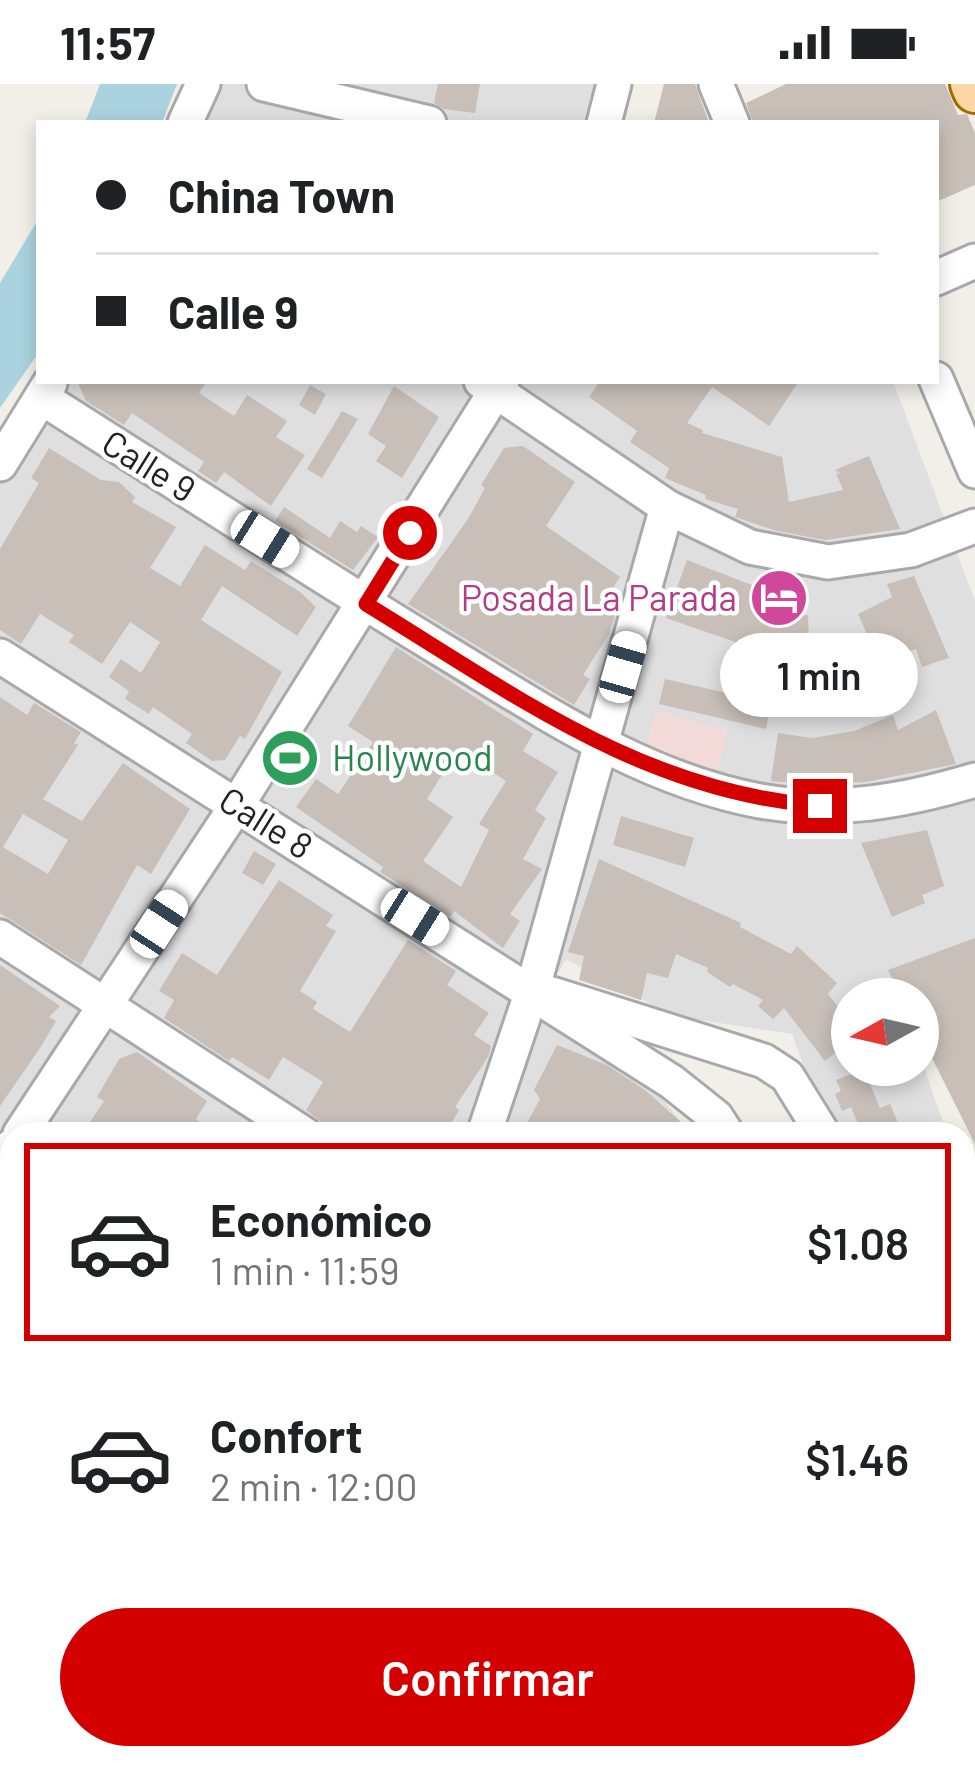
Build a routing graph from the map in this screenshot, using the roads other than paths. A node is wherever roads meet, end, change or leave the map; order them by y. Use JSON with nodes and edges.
{"nodes":[{"id":1,"x":202,"y":84,"type":"edge"},
{"id":2,"x":264,"y":84,"type":"edge"},
{"id":3,"x":716,"y":84,"type":"edge"},
{"id":4,"x":186,"y":120,"type":"edge"},
{"id":5,"x":416,"y":120,"type":"edge"},
{"id":6,"x":731,"y":120,"type":"edge"},
{"id":7,"x":975,"y":261,"type":"edge"},
{"id":8,"x":939,"y":277,"type":"edge"},
{"id":9,"x":938,"y":384,"type":"edge"},
{"id":10,"x":493,"y":385,"type":"edge"},
{"id":11,"x":47,"y":389,"type":"edge"},
{"id":12,"x":0,"y":464,"type":"edge"},
{"id":13,"x":975,"y":471,"type":"edge"},
{"id":14,"x":667,"y":507,"type":"junction"},
{"id":15,"x":975,"y":526,"type":"edge"},
{"id":16,"x":366,"y":604,"type":"junction"},
{"id":17,"x":0,"y":656,"type":"edge"},
{"id":18,"x":602,"y":747,"type":"junction"},
{"id":19,"x":975,"y":780,"type":"edge"},
{"id":20,"x":237,"y":805,"type":"junction"},
{"id":21,"x":0,"y":937,"type":"edge"},
{"id":22,"x":532,"y":991,"type":"junction"},
{"id":23,"x":106,"y":1004,"type":"junction"},
{"id":24,"x":28,"y":1122,"type":"edge"},
{"id":25,"x":286,"y":1122,"type":"edge"},
{"id":26,"x":488,"y":1122,"type":"edge"},
{"id":27,"x":719,"y":1122,"type":"edge"},
{"id":28,"x":816,"y":1122,"type":"edge"}],
"edges":[{"from":1,"to":4,"type":"street"},
{"from":2,"to":5,"type":"street"},
{"from":3,"to":6,"type":"street"},
{"from":7,"to":8,"type":"street"},
{"from":9,"to":13,"type":"street"},
{"from":10,"to":14,"type":"street"},
{"from":10,"to":16,"type":"street"},
{"from":11,"to":12,"type":"street"},
{"from":11,"to":16,"type":"street","name":"Calle 9"},
{"from":14,"to":15,"type":"street"},
{"from":14,"to":18,"type":"street"},
{"from":16,"to":18,"type":"street","name":"Calle 9"},
{"from":16,"to":20,"type":"street"},
{"from":17,"to":20,"type":"street","name":"Calle 8"},
{"from":18,"to":19,"type":"street","name":"Calle 9"},
{"from":18,"to":22,"type":"street"},
{"from":20,"to":22,"type":"street","name":"Calle 8"},
{"from":20,"to":23,"type":"street"},
{"from":21,"to":23,"type":"street"},
{"from":22,"to":26,"type":"street"},
{"from":22,"to":27,"type":"street","name":"Calle 8"},
{"from":22,"to":28,"type":"street"},
{"from":23,"to":24,"type":"street"},
{"from":23,"to":25,"type":"street"}]}
